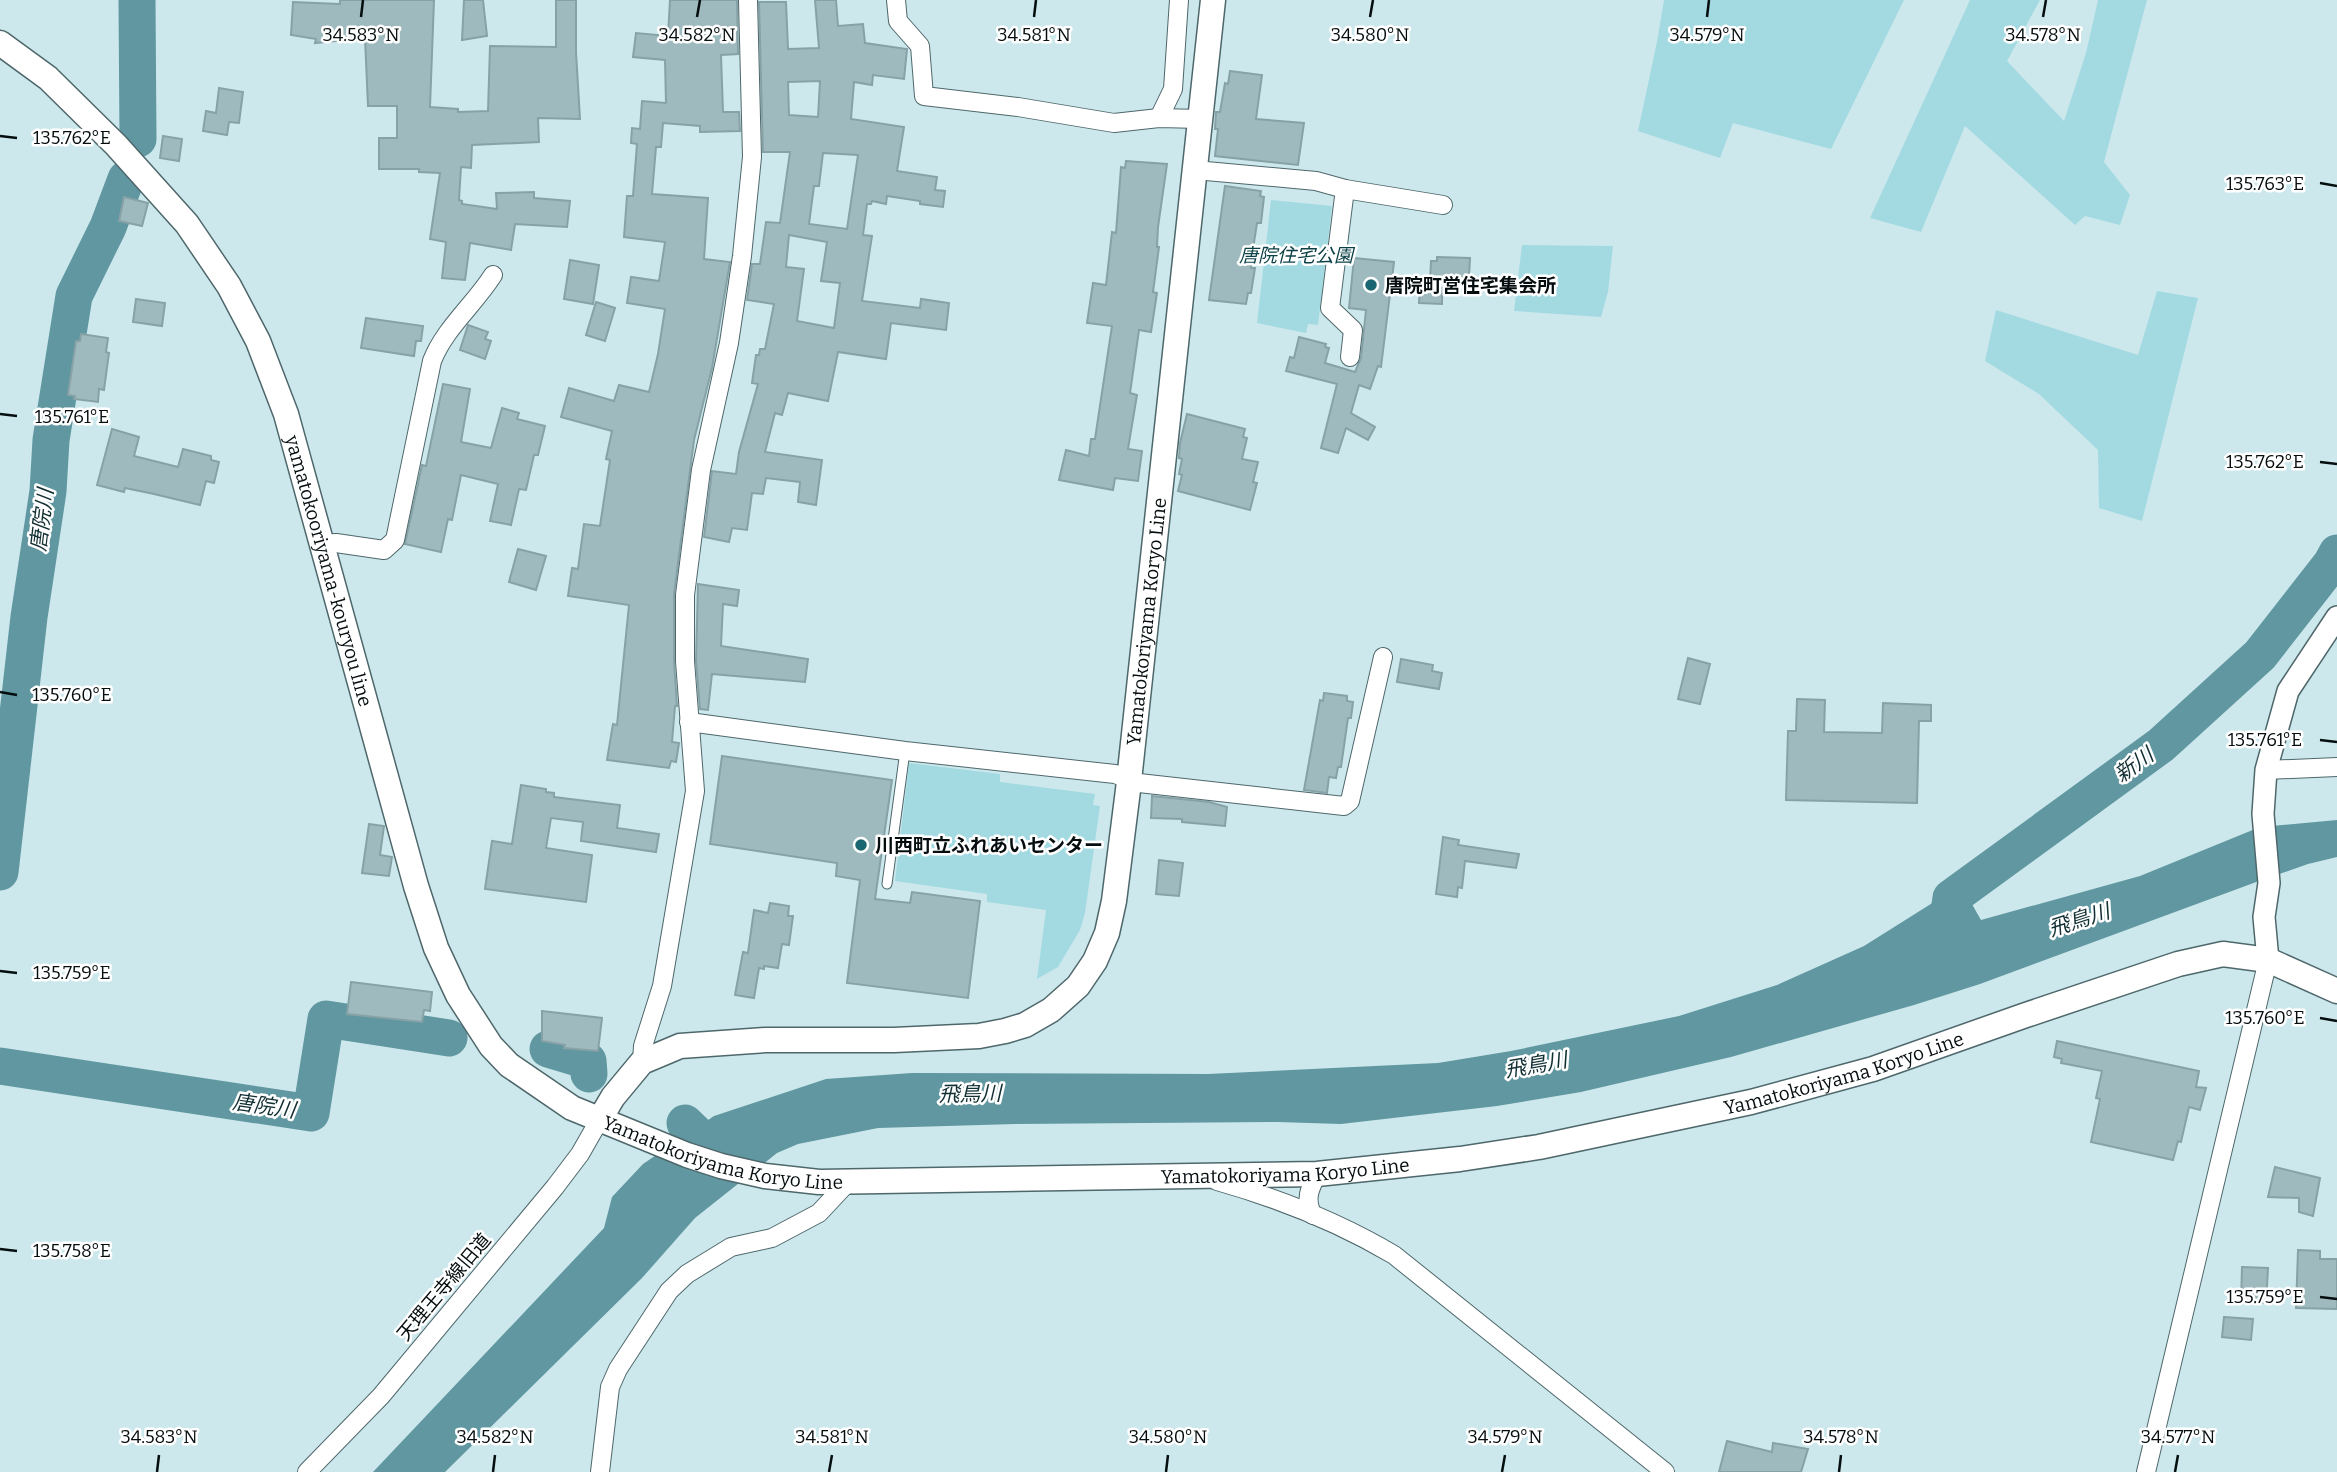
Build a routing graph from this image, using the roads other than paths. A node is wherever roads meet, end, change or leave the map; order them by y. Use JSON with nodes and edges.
{"nodes":[{"id":1,"x":748,"y":0,"type":"edge"},
{"id":2,"x":895,"y":0,"type":"edge"},
{"id":3,"x":1179,"y":0,"type":"edge"},
{"id":4,"x":1213,"y":0,"type":"edge"},
{"id":5,"x":0,"y":43,"type":"edge"},
{"id":6,"x":1159,"y":118,"type":"junction"},
{"id":7,"x":1200,"y":119,"type":"junction"},
{"id":8,"x":1195,"y":170,"type":"junction"},
{"id":9,"x":1345,"y":189,"type":"junction"},
{"id":10,"x":1443,"y":205,"type":"dead end"},
{"id":11,"x":493,"y":275,"type":"dead end"},
{"id":12,"x":1350,"y":357,"type":"dead end"},
{"id":13,"x":322,"y":544,"type":"junction"},
{"id":14,"x":2337,"y":617,"type":"edge"},
{"id":15,"x":1384,"y":657,"type":"dead end"},
{"id":16,"x":689,"y":722,"type":"junction"},
{"id":17,"x":905,"y":751,"type":"junction"},
{"id":18,"x":2337,"y":767,"type":"edge"},
{"id":19,"x":2266,"y":770,"type":"junction"},
{"id":20,"x":1129,"y":778,"type":"junction"},
{"id":21,"x":887,"y":884,"type":"dead end"},
{"id":22,"x":2268,"y":960,"type":"junction"},
{"id":23,"x":2337,"y":991,"type":"edge"},
{"id":24,"x":642,"y":1062,"type":"junction"},
{"id":25,"x":600,"y":1119,"type":"junction"},
{"id":26,"x":1317,"y":1174,"type":"junction"},
{"id":27,"x":1200,"y":1177,"type":"junction"},
{"id":28,"x":848,"y":1182,"type":"junction"},
{"id":29,"x":1313,"y":1215,"type":"junction"},
{"id":30,"x":307,"y":1472,"type":"edge"},
{"id":31,"x":600,"y":1472,"type":"edge"},
{"id":32,"x":1665,"y":1472,"type":"edge"},
{"id":33,"x":2146,"y":1472,"type":"edge"}],
"edges":[{"from":1,"to":16,"type":"street"},
{"from":2,"to":6,"type":"street"},
{"from":3,"to":6,"type":"street"},
{"from":4,"to":7,"type":"main road","name":"Yamatokoriyama Koryo Line"},
{"from":5,"to":13,"type":"main road","name":"yamatokooriyama-kouryou line"},
{"from":6,"to":7,"type":"street"},
{"from":7,"to":8,"type":"main road","name":"Yamatokoriyama Koryo Line"},
{"from":8,"to":9,"type":"street"},
{"from":8,"to":20,"type":"main road","name":"Yamatokoriyama Koryo Line"},
{"from":9,"to":10,"type":"street"},
{"from":9,"to":12,"type":"street"},
{"from":11,"to":13,"type":"street"},
{"from":13,"to":25,"type":"main road","name":"yamatokooriyama-kouryou line"},
{"from":14,"to":19,"type":"street"},
{"from":15,"to":20,"type":"street"},
{"from":16,"to":17,"type":"street"},
{"from":16,"to":24,"type":"street"},
{"from":17,"to":20,"type":"street"},
{"from":17,"to":21,"type":"lane"},
{"from":18,"to":19,"type":"street"},
{"from":19,"to":22,"type":"street"},
{"from":20,"to":24,"type":"main road","name":"Yamatokoriyama Koryo Line"},
{"from":22,"to":23,"type":"main road","name":"Yamatokoriyama Koryo Line"},
{"from":22,"to":26,"type":"main road","name":"Yamatokoriyama Koryo Line"},
{"from":22,"to":33,"type":"street"},
{"from":24,"to":25,"type":"main road","name":"Yamatokoriyama Koryo Line"},
{"from":25,"to":28,"type":"main road","name":"Yamatokoriyama Koryo Line"},
{"from":25,"to":30,"type":"street","name":"天理王寺線旧道"},
{"from":26,"to":27,"type":"main road","name":"Yamatokoriyama Koryo Line"},
{"from":26,"to":29,"type":"street"},
{"from":27,"to":28,"type":"main road","name":"Yamatokoriyama Koryo Line"},
{"from":27,"to":29,"type":"street"},
{"from":28,"to":31,"type":"street"},
{"from":29,"to":32,"type":"street"}]}
